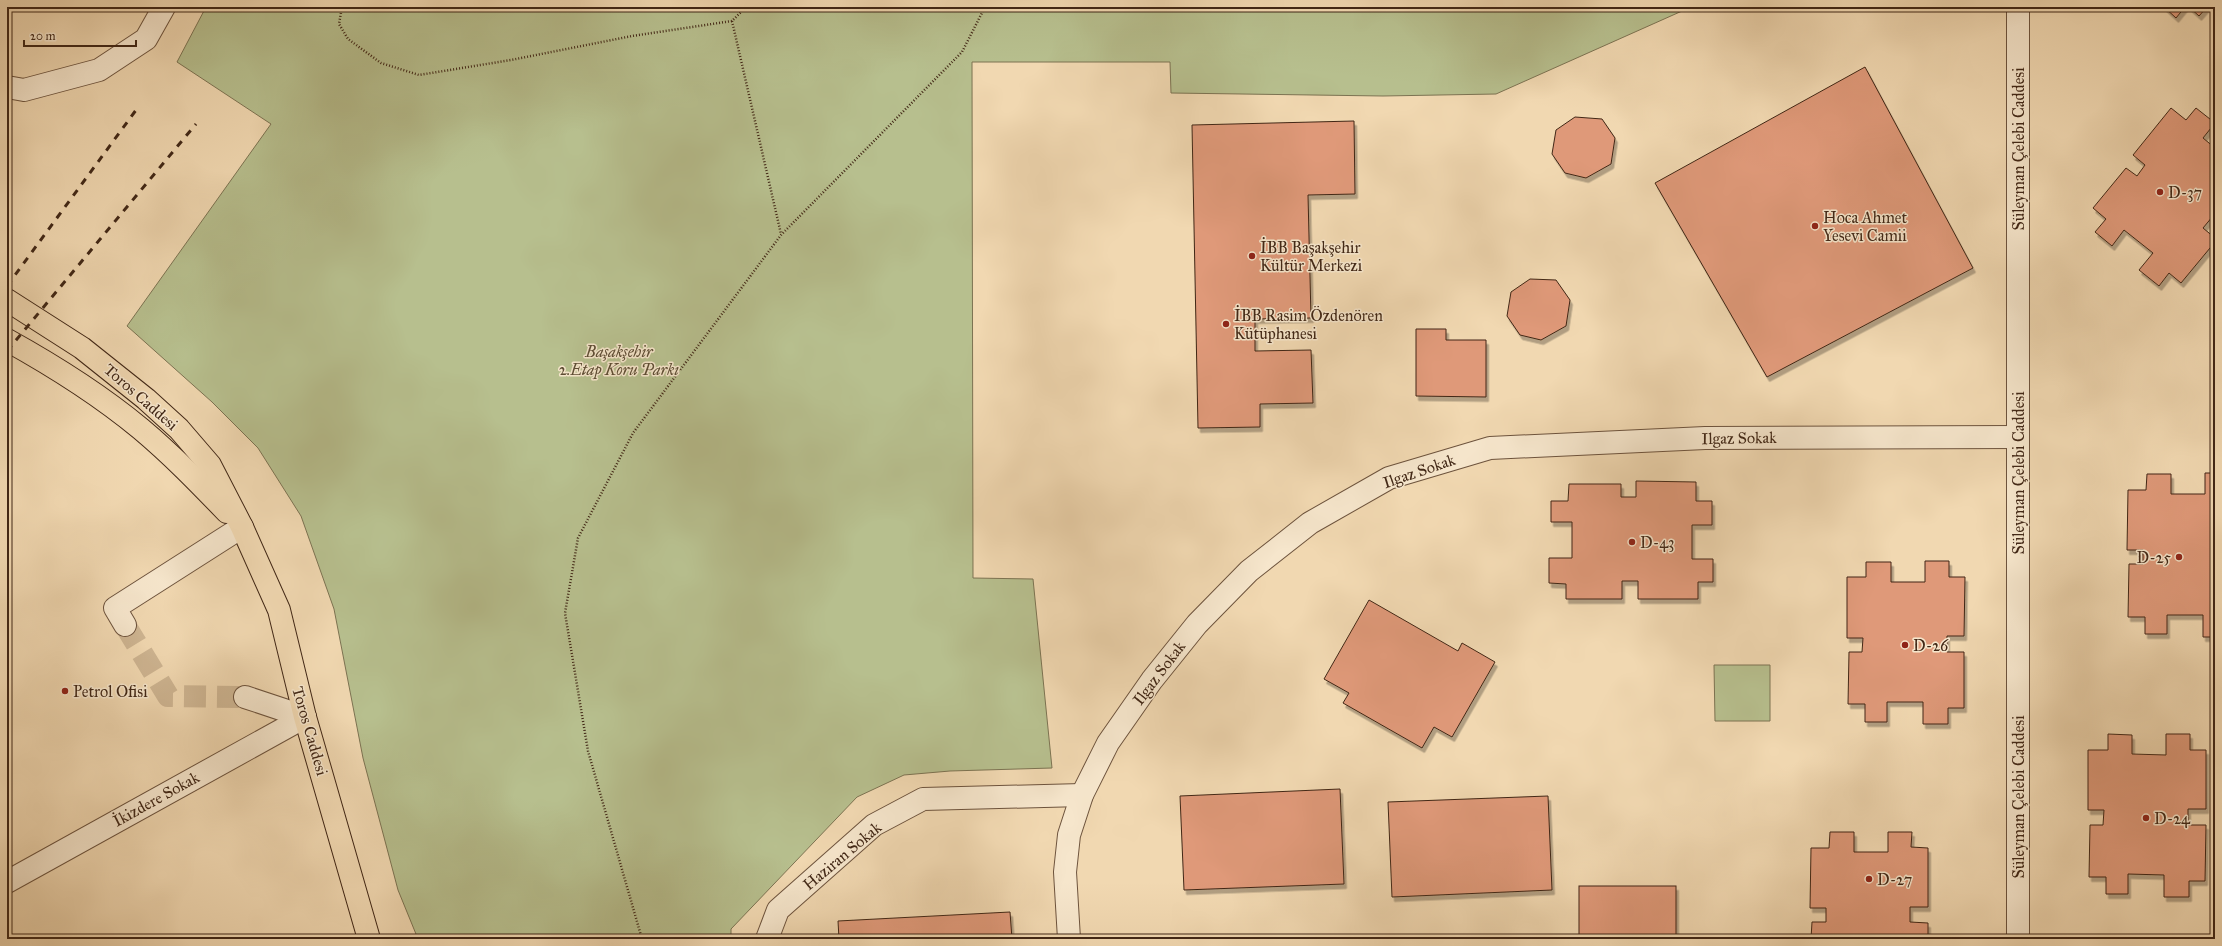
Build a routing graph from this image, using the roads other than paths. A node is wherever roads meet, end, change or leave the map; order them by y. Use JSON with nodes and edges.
{"nodes":[{"id":1,"x":164,"y":7,"type":"edge"},
{"id":2,"x":2018,"y":7,"type":"edge"},
{"id":3,"x":7,"y":87,"type":"edge"},
{"id":4,"x":7,"y":300,"type":"edge"},
{"id":5,"x":7,"y":340,"type":"edge"},
{"id":6,"x":2018,"y":437,"type":"junction"},
{"id":7,"x":242,"y":526,"type":"junction"},
{"id":8,"x":125,"y":624,"type":"tunnel mouth"},
{"id":9,"x":245,"y":697,"type":"tunnel mouth"},
{"id":10,"x":305,"y":717,"type":"junction"},
{"id":11,"x":1082,"y":795,"type":"junction"},
{"id":12,"x":7,"y":882,"type":"edge"},
{"id":13,"x":369,"y":939,"type":"edge"},
{"id":14,"x":767,"y":939,"type":"edge"},
{"id":15,"x":1069,"y":939,"type":"edge"},
{"id":16,"x":2018,"y":939,"type":"edge"}],
"edges":[{"from":1,"to":3,"type":"street"},
{"from":2,"to":6,"type":"street","name":"Süleyman Çelebi Caddesi"},
{"from":4,"to":7,"type":"main road","name":"Toros Caddesi"},
{"from":5,"to":7,"type":"main road","name":"Toros Caddesi"},
{"from":6,"to":11,"type":"street","name":"Ilgaz Sokak"},
{"from":6,"to":16,"type":"street","name":"Süleyman Çelebi Caddesi"},
{"from":7,"to":8,"type":"street"},
{"from":7,"to":10,"type":"main road","name":"Toros Caddesi"},
{"from":9,"to":10,"type":"street"},
{"from":10,"to":12,"type":"street","name":"İkizdere Sokak"},
{"from":10,"to":13,"type":"main road","name":"Toros Caddesi"},
{"from":11,"to":14,"type":"street","name":"Haziran Sokak"},
{"from":11,"to":15,"type":"street","name":"Ilgaz Sokak"}]}
